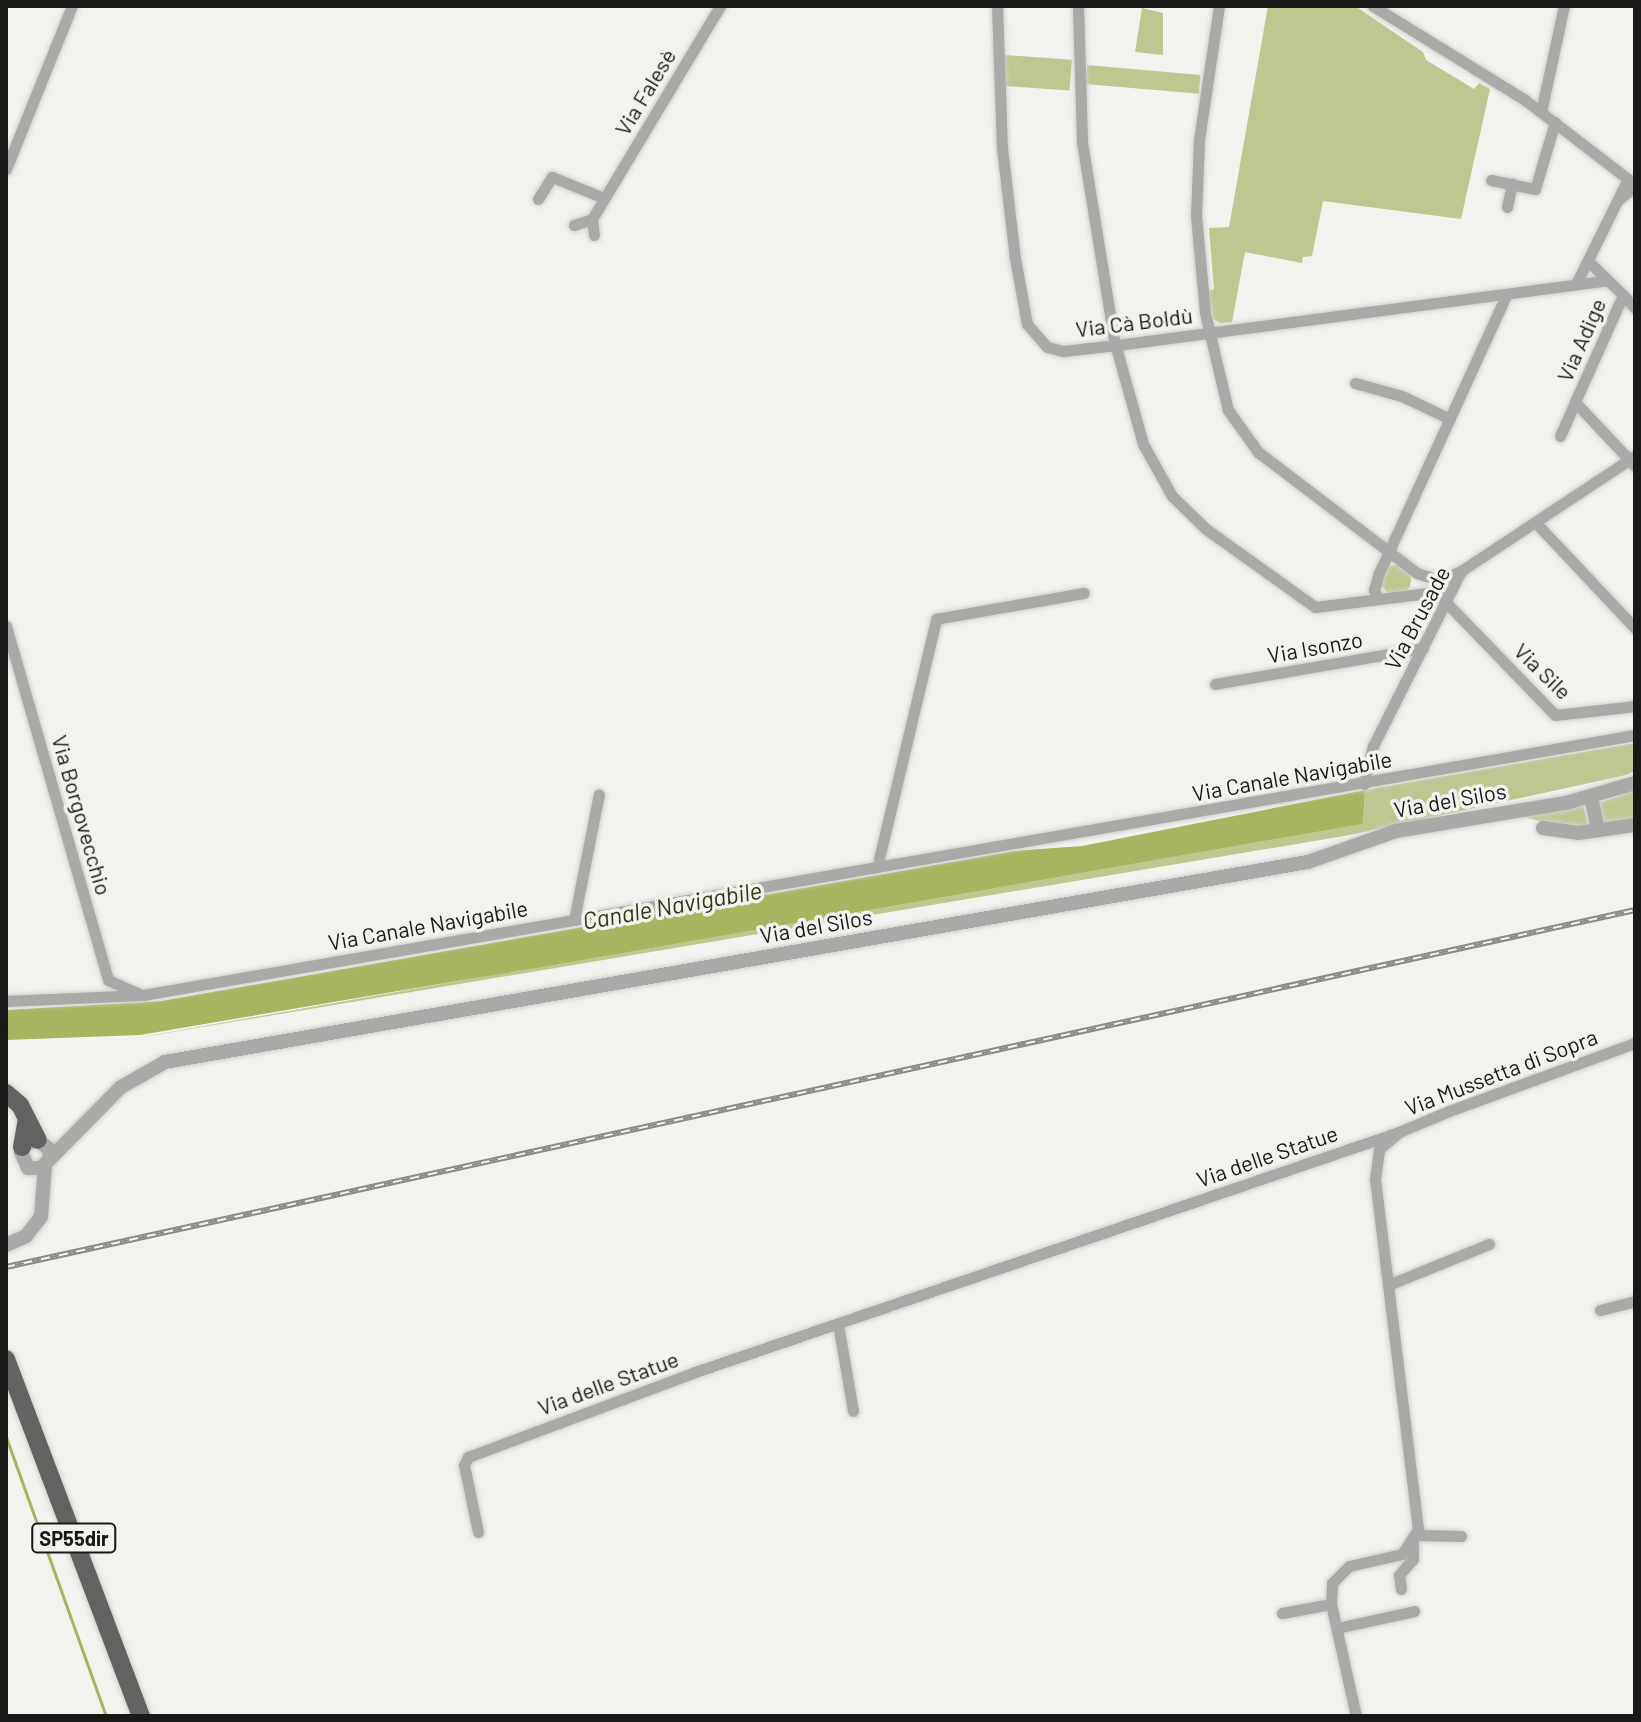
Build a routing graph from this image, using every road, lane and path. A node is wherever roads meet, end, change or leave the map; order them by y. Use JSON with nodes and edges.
{"nodes":[{"id":1,"x":72,"y":6,"type":"edge"},
{"id":2,"x":720,"y":6,"type":"edge"},
{"id":3,"x":997,"y":6,"type":"edge"},
{"id":4,"x":1078,"y":6,"type":"edge"},
{"id":5,"x":1219,"y":6,"type":"edge"},
{"id":6,"x":1373,"y":6,"type":"edge"},
{"id":7,"x":1564,"y":6,"type":"edge"},
{"id":8,"x":1541,"y":112,"type":"junction"},
{"id":9,"x":1555,"y":122,"type":"junction"},
{"id":10,"x":6,"y":169,"type":"edge"},
{"id":11,"x":1491,"y":180,"type":"dead end"},
{"id":12,"x":1633,"y":182,"type":"edge"},
{"id":13,"x":1512,"y":184,"type":"junction"},
{"id":14,"x":604,"y":198,"type":"junction"},
{"id":15,"x":538,"y":199,"type":"dead end"},
{"id":16,"x":1507,"y":207,"type":"dead end"},
{"id":17,"x":592,"y":219,"type":"junction"},
{"id":18,"x":574,"y":225,"type":"dead end"},
{"id":19,"x":594,"y":235,"type":"dead end"},
{"id":20,"x":1588,"y":261,"type":"junction"},
{"id":21,"x":1608,"y":280,"type":"junction"},
{"id":22,"x":1576,"y":284,"type":"junction"},
{"id":23,"x":1506,"y":295,"type":"junction"},
{"id":24,"x":1623,"y":295,"type":"junction"},
{"id":25,"x":1635,"y":308,"type":"edge"},
{"id":26,"x":1209,"y":332,"type":"junction"},
{"id":27,"x":1117,"y":345,"type":"junction"},
{"id":28,"x":1355,"y":383,"type":"dead end"},
{"id":29,"x":1575,"y":402,"type":"junction"},
{"id":30,"x":1450,"y":419,"type":"junction"},
{"id":31,"x":1560,"y":436,"type":"dead end"},
{"id":32,"x":1633,"y":461,"type":"edge"},
{"id":33,"x":1535,"y":522,"type":"junction"},
{"id":34,"x":1391,"y":550,"type":"junction"},
{"id":35,"x":1461,"y":571,"type":"junction"},
{"id":36,"x":1421,"y":576,"type":"junction"},
{"id":37,"x":1084,"y":593,"type":"dead end"},
{"id":38,"x":1411,"y":594,"type":"junction"},
{"id":39,"x":1378,"y":599,"type":"junction"},
{"id":40,"x":1445,"y":601,"type":"junction"},
{"id":41,"x":6,"y":626,"type":"edge"},
{"id":42,"x":1635,"y":628,"type":"edge"},
{"id":43,"x":1423,"y":648,"type":"junction"},
{"id":44,"x":1215,"y":684,"type":"dead end"},
{"id":45,"x":1635,"y":706,"type":"edge"},
{"id":46,"x":1635,"y":735,"type":"edge"},
{"id":47,"x":1635,"y":783,"type":"edge"},
{"id":48,"x":1364,"y":784,"type":"junction"},
{"id":49,"x":599,"y":794,"type":"dead end"},
{"id":50,"x":1591,"y":797,"type":"junction"},
{"id":51,"x":1635,"y":825,"type":"edge"},
{"id":52,"x":1543,"y":828,"type":"dead end"},
{"id":53,"x":1598,"y":830,"type":"junction"},
{"id":54,"x":955,"y":853,"type":"junction"},
{"id":55,"x":879,"y":859,"type":"junction"},
{"id":56,"x":855,"y":872,"type":"junction"},
{"id":57,"x":574,"y":920,"type":"junction"},
{"id":58,"x":108,"y":980,"type":"junction"},
{"id":59,"x":143,"y":995,"type":"junction"},
{"id":60,"x":97,"y":1000,"type":"junction"},
{"id":61,"x":6,"y":1001,"type":"edge"},
{"id":62,"x":1635,"y":1043,"type":"edge"},
{"id":63,"x":6,"y":1093,"type":"edge"},
{"id":64,"x":1399,"y":1132,"type":"junction"},
{"id":65,"x":69,"y":1138,"type":"junction"},
{"id":66,"x":34,"y":1143,"type":"junction"},
{"id":67,"x":48,"y":1162,"type":"junction"},
{"id":68,"x":28,"y":1168,"type":"junction"},
{"id":69,"x":44,"y":1198,"type":"junction"},
{"id":70,"x":1489,"y":1244,"type":"dead end"},
{"id":71,"x":6,"y":1245,"type":"edge"},
{"id":72,"x":1388,"y":1285,"type":"junction"},
{"id":73,"x":1635,"y":1301,"type":"edge"},
{"id":74,"x":1600,"y":1310,"type":"dead end"},
{"id":75,"x":838,"y":1324,"type":"junction"},
{"id":76,"x":6,"y":1359,"type":"edge"},
{"id":77,"x":853,"y":1411,"type":"dead end"},
{"id":78,"x":478,"y":1532,"type":"dead end"},
{"id":79,"x":1461,"y":1536,"type":"dead end"},
{"id":80,"x":1415,"y":1539,"type":"junction"},
{"id":81,"x":1401,"y":1589,"type":"dead end"},
{"id":82,"x":1331,"y":1604,"type":"junction"},
{"id":83,"x":1414,"y":1611,"type":"dead end"},
{"id":84,"x":1282,"y":1613,"type":"dead end"},
{"id":85,"x":1337,"y":1628,"type":"junction"},
{"id":86,"x":141,"y":1716,"type":"edge"},
{"id":87,"x":1356,"y":1716,"type":"edge"}],
"edges":[{"from":1,"to":10,"type":"street"},
{"from":2,"to":14,"type":"street","name":"Via Falesè"},
{"from":3,"to":27,"type":"street","name":"Via Cà Boldù"},
{"from":4,"to":27,"type":"street"},
{"from":5,"to":26,"type":"street"},
{"from":6,"to":8,"type":"street"},
{"from":7,"to":8,"type":"street"},
{"from":8,"to":9,"type":"street"},
{"from":9,"to":12,"type":"street"},
{"from":9,"to":13,"type":"street"},
{"from":11,"to":13,"type":"street"},
{"from":12,"to":20,"type":"street"},
{"from":13,"to":16,"type":"street"},
{"from":14,"to":15,"type":"street"},
{"from":14,"to":17,"type":"street","name":"Via Falesè"},
{"from":17,"to":18,"type":"street"},
{"from":17,"to":19,"type":"street"},
{"from":20,"to":21,"type":"street","name":"Via Adige"},
{"from":20,"to":22,"type":"street"},
{"from":21,"to":22,"type":"street","name":"Via Cà Boldù"},
{"from":21,"to":24,"type":"street","name":"Via Adige"},
{"from":22,"to":23,"type":"street","name":"Via Cà Boldù"},
{"from":23,"to":26,"type":"street","name":"Via Cà Boldù"},
{"from":23,"to":30,"type":"street"},
{"from":24,"to":25,"type":"street"},
{"from":24,"to":29,"type":"street","name":"Via Adige"},
{"from":26,"to":27,"type":"street","name":"Via Cà Boldù"},
{"from":26,"to":34,"type":"street"},
{"from":27,"to":39,"type":"street"},
{"from":28,"to":30,"type":"street"},
{"from":29,"to":31,"type":"street","name":"Via Adige"},
{"from":29,"to":32,"type":"street","name":"Via Adige"},
{"from":30,"to":34,"type":"street"},
{"from":32,"to":33,"type":"street","name":"Via Brusade"},
{"from":33,"to":35,"type":"street","name":"Via Brusade"},
{"from":33,"to":42,"type":"street"},
{"from":34,"to":36,"type":"street"},
{"from":34,"to":39,"type":"street"},
{"from":35,"to":36,"type":"street"},
{"from":35,"to":40,"type":"street","name":"Via Brusade"},
{"from":36,"to":38,"type":"street"},
{"from":37,"to":55,"type":"street"},
{"from":38,"to":39,"type":"street"},
{"from":38,"to":40,"type":"street"},
{"from":40,"to":43,"type":"street","name":"Via Brusade"},
{"from":40,"to":45,"type":"street","name":"Via Sile"},
{"from":41,"to":58,"type":"street","name":"Via Borgovecchio"},
{"from":43,"to":44,"type":"street","name":"Via Isonzo"},
{"from":43,"to":48,"type":"street","name":"Via Brusade"},
{"from":46,"to":48,"type":"street","name":"Via Canale Navigabile"},
{"from":47,"to":50,"type":"street","name":"Via del Silos"},
{"from":48,"to":54,"type":"street","name":"Via Canale Navigabile"},
{"from":49,"to":57,"type":"street"},
{"from":50,"to":53,"type":"street"},
{"from":50,"to":65,"type":"street","name":"Via del Silos"},
{"from":51,"to":53,"type":"street"},
{"from":52,"to":53,"type":"street"},
{"from":54,"to":55,"type":"street","name":"Via Canale Navigabile"},
{"from":54,"to":56,"type":"street","name":"Via Canale Navigabile"},
{"from":55,"to":56,"type":"street","name":"Via Canale Navigabile"},
{"from":56,"to":57,"type":"street","name":"Via Canale Navigabile"},
{"from":57,"to":59,"type":"street","name":"Via Canale Navigabile"},
{"from":58,"to":59,"type":"street"},
{"from":58,"to":60,"type":"street"},
{"from":59,"to":60,"type":"street","name":"Via Canale Navigabile"},
{"from":60,"to":61,"type":"street","name":"Via Canale Navigabile"},
{"from":62,"to":64,"type":"street","name":"Via Mussetta di Sopra"},
{"from":63,"to":66,"type":"highway"},
{"from":64,"to":72,"type":"street","name":"Via Mussetta di Sopra"},
{"from":64,"to":75,"type":"street","name":"Via delle Statue"},
{"from":65,"to":66,"type":"street"},
{"from":65,"to":67,"type":"street","name":"Via del Silos"},
{"from":66,"to":67,"type":"street"},
{"from":66,"to":68,"type":"street"},
{"from":67,"to":68,"type":"street"},
{"from":67,"to":69,"type":"street"},
{"from":68,"to":69,"type":"street"},
{"from":69,"to":71,"type":"street"},
{"from":70,"to":72,"type":"street"},
{"from":72,"to":80,"type":"street","name":"Via Mussetta di Sopra"},
{"from":73,"to":74,"type":"street"},
{"from":75,"to":77,"type":"street"},
{"from":75,"to":78,"type":"street","name":"Via delle Statue"},
{"from":76,"to":86,"type":"highway","number":"SP55dir"},
{"from":79,"to":80,"type":"street"},
{"from":80,"to":81,"type":"street","name":"Via Mussetta di Sopra"},
{"from":80,"to":82,"type":"street"},
{"from":82,"to":84,"type":"street"},
{"from":82,"to":85,"type":"street"},
{"from":83,"to":85,"type":"street"},
{"from":85,"to":87,"type":"street"}]}
